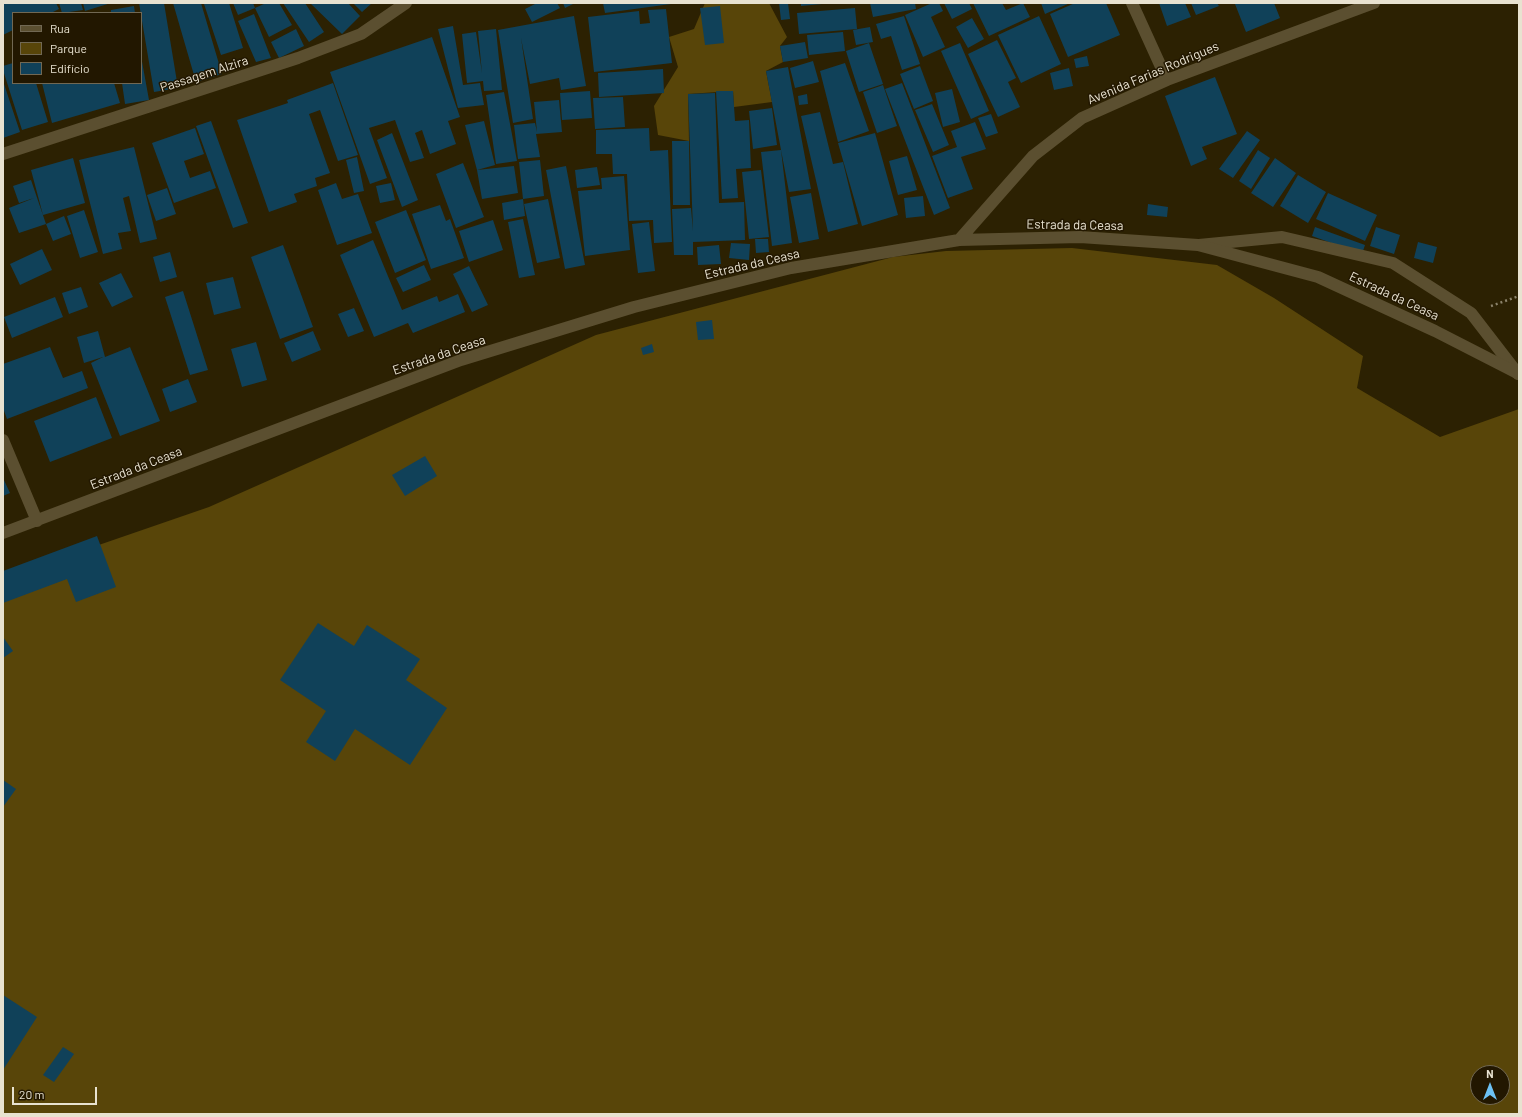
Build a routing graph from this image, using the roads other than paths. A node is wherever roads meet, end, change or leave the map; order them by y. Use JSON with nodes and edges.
{"nodes":[{"id":1,"x":406,"y":3,"type":"edge"},
{"id":2,"x":1132,"y":3,"type":"edge"},
{"id":3,"x":1374,"y":3,"type":"edge"},
{"id":4,"x":1167,"y":80,"type":"junction"},
{"id":5,"x":3,"y":154,"type":"edge"},
{"id":6,"x":959,"y":240,"type":"junction"},
{"id":7,"x":1198,"y":245,"type":"junction"},
{"id":8,"x":1518,"y":374,"type":"edge"},
{"id":9,"x":3,"y":440,"type":"edge"},
{"id":10,"x":38,"y":520,"type":"junction"},
{"id":11,"x":3,"y":533,"type":"edge"}],
"edges":[{"from":1,"to":5,"type":"street","name":"Passagem Alzira"},
{"from":2,"to":4,"type":"street"},
{"from":3,"to":4,"type":"street","name":"Avenida Farias Rodrigues"},
{"from":4,"to":6,"type":"street","name":"Avenida Farias Rodrigues"},
{"from":6,"to":7,"type":"street","name":"Estrada da Ceasa"},
{"from":6,"to":10,"type":"street","name":"Estrada da Ceasa"},
{"from":7,"to":8,"type":"street","name":"Estrada da Ceasa"},
{"from":7,"to":8,"type":"street"},
{"from":9,"to":10,"type":"street"},
{"from":10,"to":11,"type":"street","name":"Estrada da Ceasa"}]}
